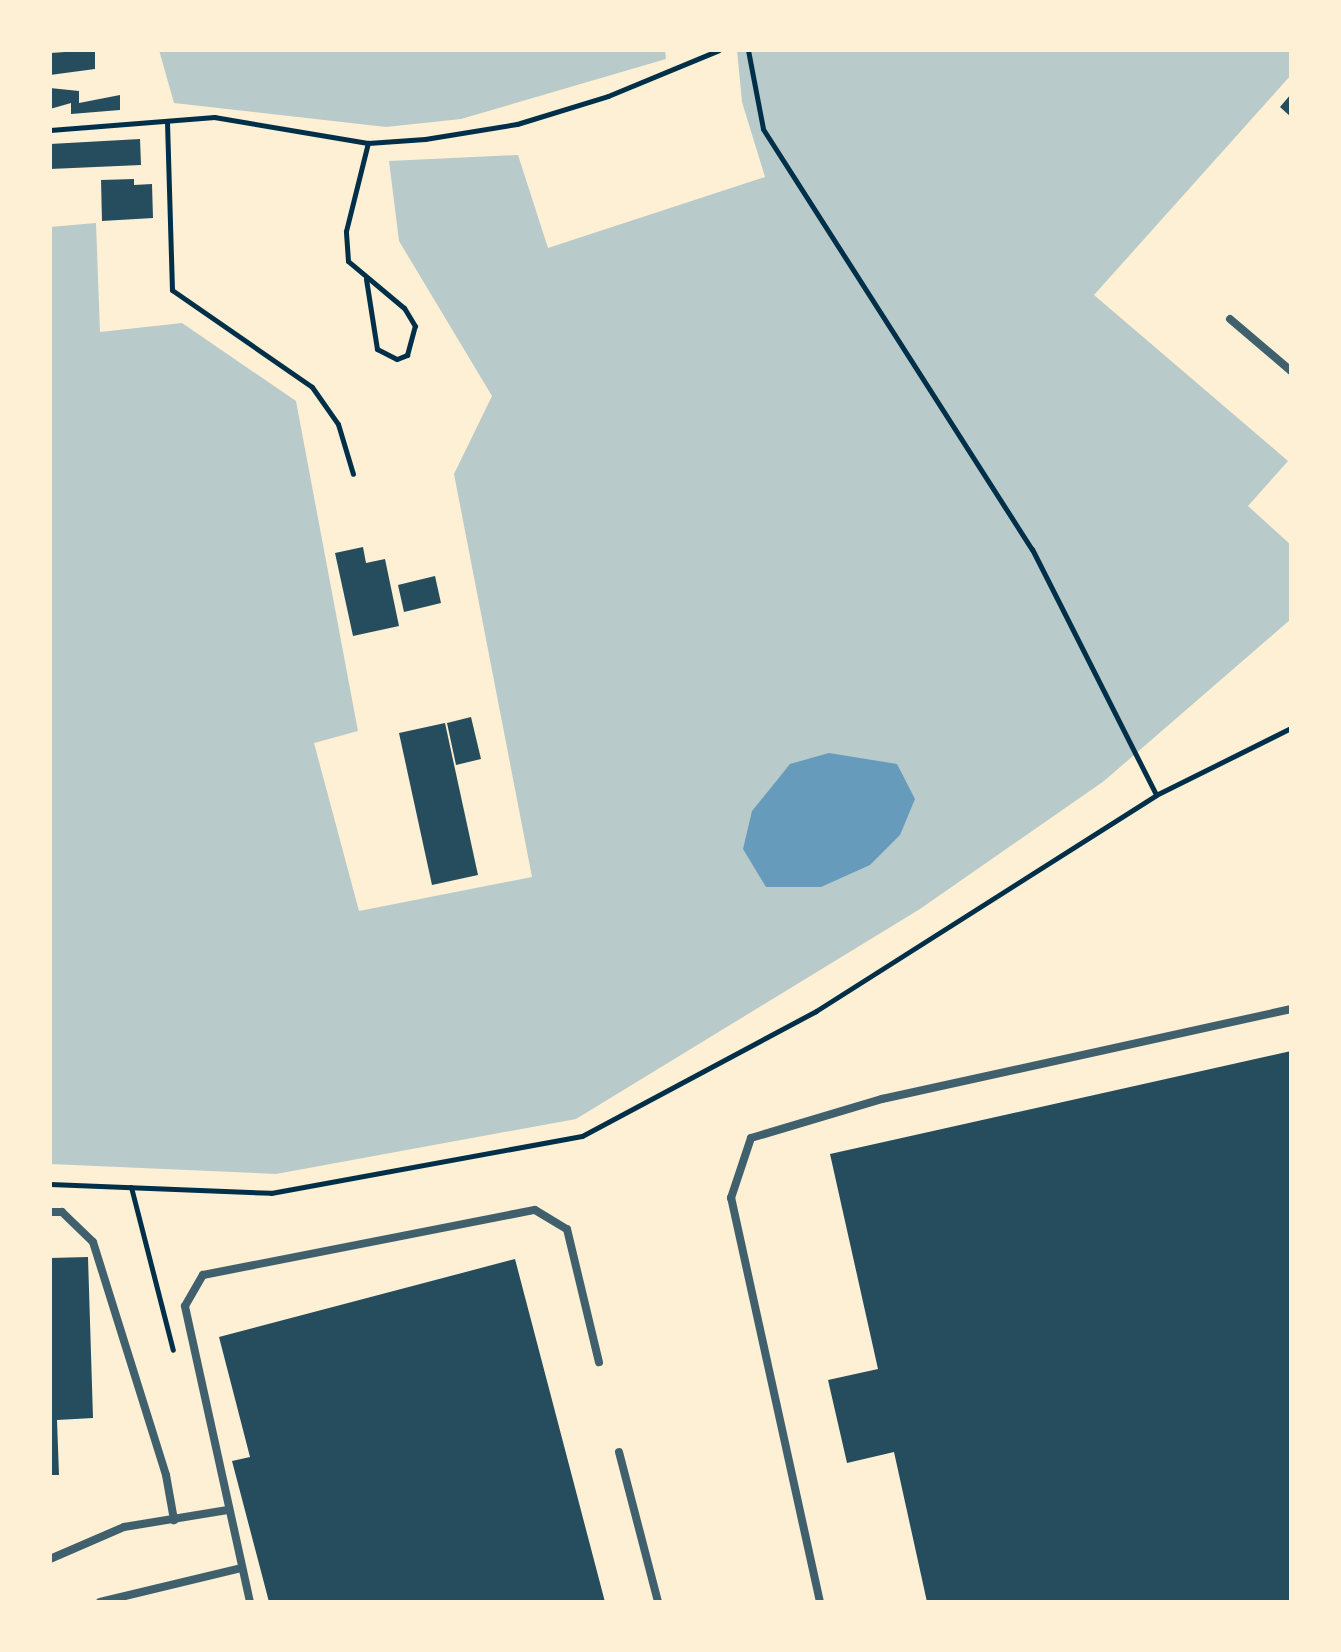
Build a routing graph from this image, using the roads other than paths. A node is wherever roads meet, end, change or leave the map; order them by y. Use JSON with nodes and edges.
{"nodes":[{"id":1,"x":1230,"y":319,"type":"dead end"},
{"id":2,"x":1291,"y":371,"type":"edge"},
{"id":3,"x":1291,"y":1009,"type":"edge"},
{"id":4,"x":50,"y":1212,"type":"edge"},
{"id":5,"x":599,"y":1362,"type":"dead end"},
{"id":6,"x":618,"y":1452,"type":"dead end"},
{"id":7,"x":228,"y":1510,"type":"junction"},
{"id":8,"x":174,"y":1520,"type":"junction"},
{"id":9,"x":50,"y":1559,"type":"edge"},
{"id":10,"x":242,"y":1568,"type":"junction"},
{"id":11,"x":100,"y":1602,"type":"edge"},
{"id":12,"x":250,"y":1602,"type":"edge"},
{"id":13,"x":658,"y":1602,"type":"edge"},
{"id":14,"x":820,"y":1602,"type":"edge"}],
"edges":[{"from":1,"to":2,"type":"lane"},
{"from":3,"to":14,"type":"lane"},
{"from":4,"to":8,"type":"lane"},
{"from":5,"to":7,"type":"lane"},
{"from":6,"to":13,"type":"lane"},
{"from":7,"to":8,"type":"lane"},
{"from":7,"to":10,"type":"lane"},
{"from":8,"to":9,"type":"lane"},
{"from":10,"to":11,"type":"lane"},
{"from":10,"to":12,"type":"lane"}]}
